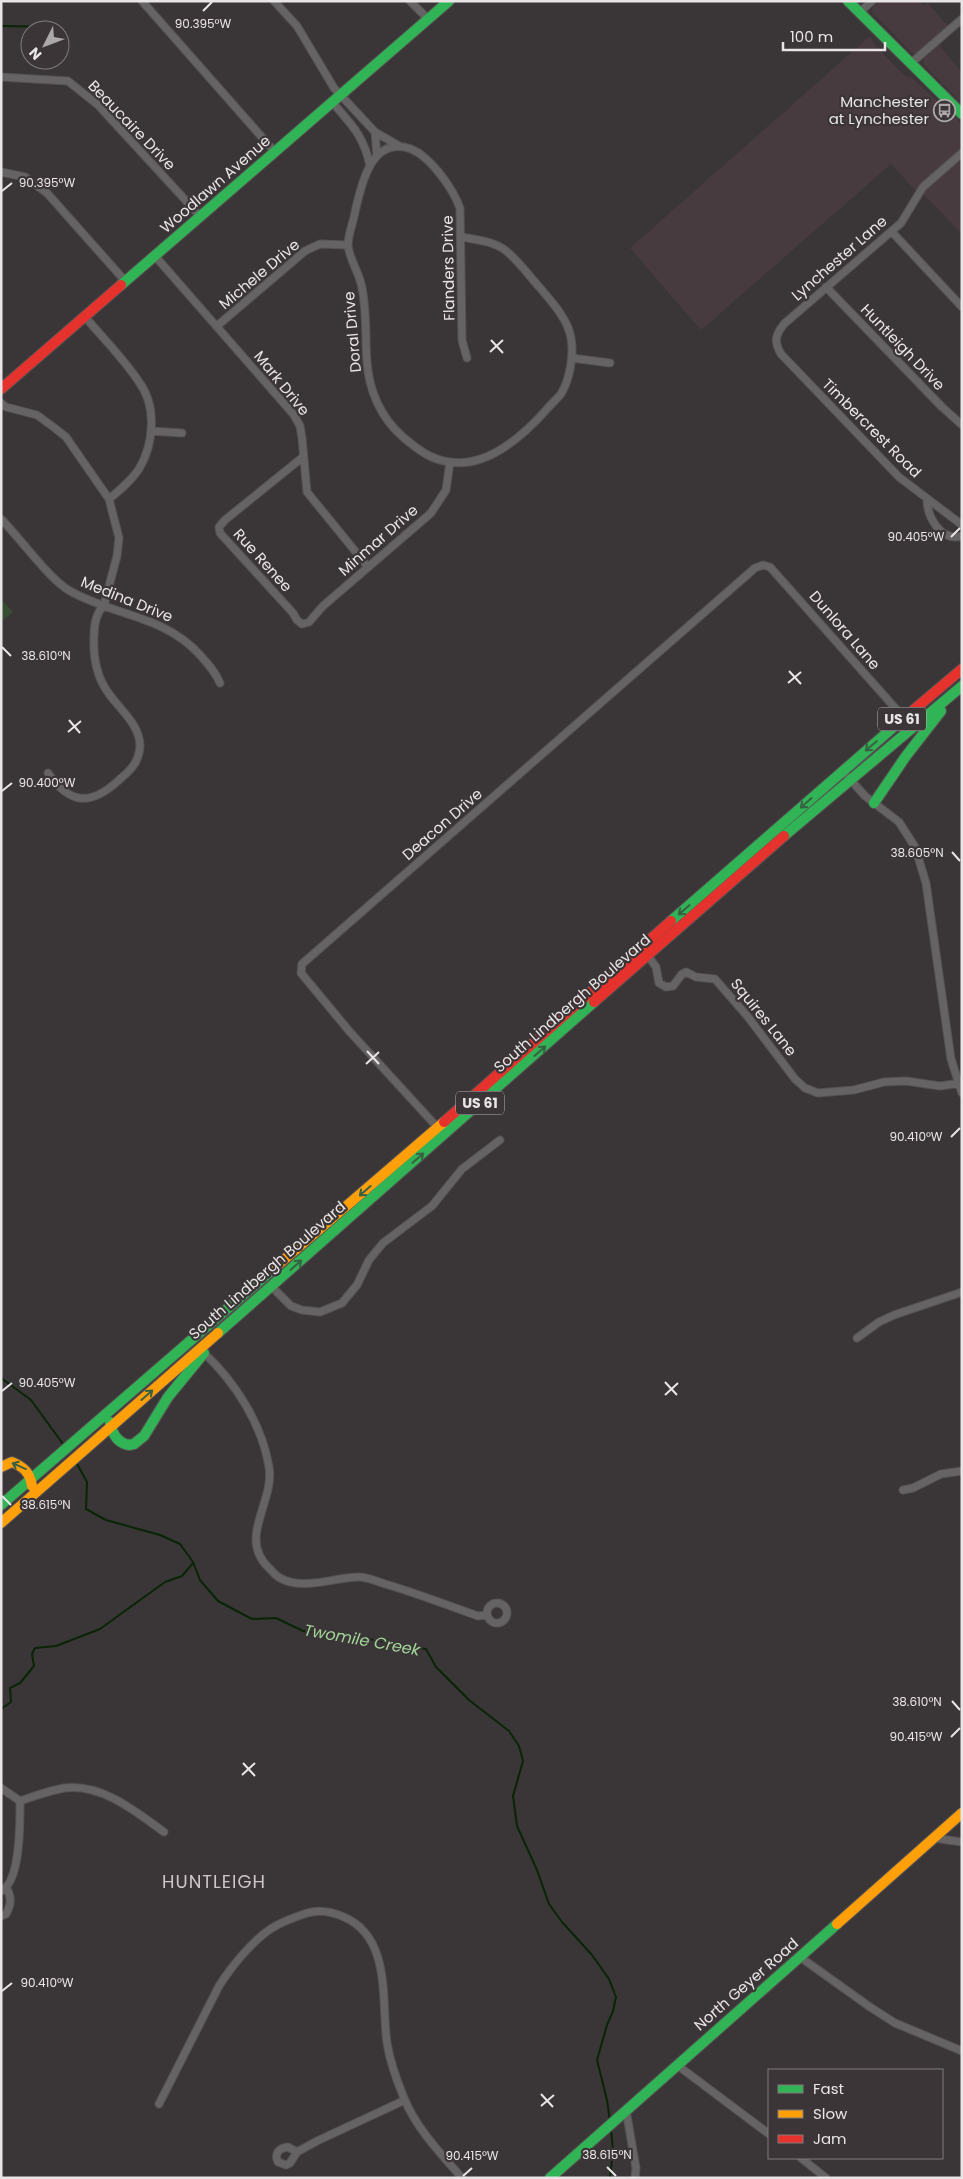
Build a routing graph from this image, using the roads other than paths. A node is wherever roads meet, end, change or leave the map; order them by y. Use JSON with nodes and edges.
{"nodes":[{"id":1,"x":142,"y":1,"type":"edge"},
{"id":2,"x":274,"y":1,"type":"edge"},
{"id":3,"x":410,"y":1,"type":"edge"},
{"id":4,"x":448,"y":1,"type":"edge"},
{"id":5,"x":848,"y":1,"type":"edge"},
{"id":6,"x":872,"y":1,"type":"edge"},
{"id":7,"x":859,"y":12,"type":"junction"},
{"id":8,"x":962,"y":19,"type":"edge"},
{"id":9,"x":428,"y":20,"type":"junction"},
{"id":10,"x":910,"y":64,"type":"junction"},
{"id":11,"x":1,"y":77,"type":"edge"},
{"id":12,"x":341,"y":95,"type":"junction"},
{"id":13,"x":332,"y":102,"type":"junction"},
{"id":14,"x":962,"y":114,"type":"edge"},
{"id":15,"x":375,"y":132,"type":"junction"},
{"id":16,"x":399,"y":146,"type":"junction"},
{"id":17,"x":275,"y":152,"type":"junction"},
{"id":18,"x":962,"y":153,"type":"edge"},
{"id":19,"x":376,"y":156,"type":"junction"},
{"id":20,"x":370,"y":166,"type":"junction"},
{"id":21,"x":1,"y":172,"type":"edge"},
{"id":22,"x":200,"y":216,"type":"junction"},
{"id":23,"x":892,"y":232,"type":"junction"},
{"id":24,"x":462,"y":238,"type":"junction"},
{"id":25,"x":348,"y":246,"type":"junction"},
{"id":26,"x":155,"y":256,"type":"junction"},
{"id":27,"x":126,"y":282,"type":"junction"},
{"id":28,"x":826,"y":287,"type":"junction"},
{"id":29,"x":962,"y":307,"type":"edge"},
{"id":30,"x":85,"y":317,"type":"junction"},
{"id":31,"x":217,"y":326,"type":"junction"},
{"id":32,"x":775,"y":340,"type":"joint"},
{"id":33,"x":467,"y":358,"type":"dead end"},
{"id":34,"x":572,"y":358,"type":"junction"},
{"id":35,"x":610,"y":363,"type":"dead end"},
{"id":36,"x":1,"y":389,"type":"edge"},
{"id":37,"x":1,"y":403,"type":"edge"},
{"id":38,"x":962,"y":425,"type":"edge"},
{"id":39,"x":152,"y":431,"type":"junction"},
{"id":40,"x":182,"y":433,"type":"dead end"},
{"id":41,"x":303,"y":458,"type":"junction"},
{"id":42,"x":450,"y":462,"type":"junction"},
{"id":43,"x":109,"y":499,"type":"junction"},
{"id":44,"x":927,"y":499,"type":"junction"},
{"id":45,"x":1,"y":519,"type":"edge"},
{"id":46,"x":962,"y":525,"type":"edge"},
{"id":47,"x":962,"y":536,"type":"edge"},
{"id":48,"x":763,"y":565,"type":"joint"},
{"id":49,"x":368,"y":567,"type":"junction"},
{"id":50,"x":104,"y":605,"type":"junction"},
{"id":51,"x":302,"y":624,"type":"joint"},
{"id":52,"x":962,"y":669,"type":"edge"},
{"id":53,"x":220,"y":683,"type":"dead end"},
{"id":54,"x":960,"y":688,"type":"edge"},
{"id":55,"x":904,"y":718,"type":"junction"},
{"id":56,"x":842,"y":770,"type":"junction"},
{"id":57,"x":48,"y":773,"type":"dead end"},
{"id":58,"x":851,"y":780,"type":"junction"},
{"id":59,"x":874,"y":803,"type":"junction"},
{"id":60,"x":648,"y":956,"type":"junction"},
{"id":61,"x":960,"y":1084,"type":"junction"},
{"id":62,"x":962,"y":1093,"type":"edge"},
{"id":63,"x":438,"y":1127,"type":"junction"},
{"id":64,"x":500,"y":1140,"type":"dead end"},
{"id":65,"x":272,"y":1287,"type":"junction"},
{"id":66,"x":962,"y":1292,"type":"edge"},
{"id":67,"x":214,"y":1336,"type":"junction"},
{"id":68,"x":857,"y":1338,"type":"dead end"},
{"id":69,"x":204,"y":1353,"type":"junction"},
{"id":70,"x":113,"y":1407,"type":"junction"},
{"id":71,"x":110,"y":1427,"type":"junction"},
{"id":72,"x":1,"y":1467,"type":"edge"},
{"id":73,"x":962,"y":1471,"type":"edge"},
{"id":74,"x":31,"y":1479,"type":"junction"},
{"id":75,"x":903,"y":1490,"type":"dead end"},
{"id":76,"x":29,"y":1499,"type":"junction"},
{"id":77,"x":1,"y":1505,"type":"edge"},
{"id":78,"x":1,"y":1523,"type":"edge"},
{"id":79,"x":487,"y":1615,"type":"dead end"},
{"id":80,"x":1,"y":1788,"type":"edge"},
{"id":81,"x":20,"y":1801,"type":"junction"},
{"id":82,"x":962,"y":1813,"type":"edge"},
{"id":83,"x":164,"y":1832,"type":"dead end"},
{"id":84,"x":934,"y":1838,"type":"junction"},
{"id":85,"x":962,"y":1842,"type":"edge"},
{"id":86,"x":4,"y":1890,"type":"edge"},
{"id":87,"x":1,"y":1916,"type":"edge"},
{"id":88,"x":800,"y":1957,"type":"junction"},
{"id":89,"x":962,"y":2051,"type":"edge"},
{"id":90,"x":677,"y":2065,"type":"junction"},
{"id":91,"x":405,"y":2100,"type":"junction"},
{"id":92,"x":159,"y":2104,"type":"dead end"},
{"id":93,"x":623,"y":2113,"type":"junction"},
{"id":94,"x":768,"y":2133,"type":"edge"},
{"id":95,"x":297,"y":2152,"type":"dead end"},
{"id":96,"x":803,"y":2159,"type":"edge"},
{"id":97,"x":462,"y":2178,"type":"edge"},
{"id":98,"x":550,"y":2178,"type":"edge"},
{"id":99,"x":635,"y":2178,"type":"edge"},
{"id":100,"x":826,"y":2178,"type":"edge"}],
"edges":[{"from":1,"to":17,"type":"street"},
{"from":2,"to":12,"type":"street","name":"Flanders Drive"},
{"from":3,"to":9,"type":"street"},
{"from":4,"to":9,"type":"main road","name":"Woodlawn Avenue"},
{"from":5,"to":7,"type":"main road"},
{"from":6,"to":7,"type":"street"},
{"from":7,"to":10,"type":"main road"},
{"from":8,"to":10,"type":"street"},
{"from":9,"to":12,"type":"main road","name":"Woodlawn Avenue"},
{"from":10,"to":14,"type":"main road"},
{"from":11,"to":22,"type":"street","name":"Beaucaire Drive"},
{"from":12,"to":13,"type":"main road","name":"Woodlawn Avenue"},
{"from":12,"to":15,"type":"street","name":"Flanders Drive"},
{"from":13,"to":17,"type":"main road","name":"Woodlawn Avenue"},
{"from":13,"to":20,"type":"street"},
{"from":15,"to":16,"type":"street","name":"Flanders Drive"},
{"from":15,"to":19,"type":"street"},
{"from":16,"to":19,"type":"street"},
{"from":16,"to":24,"type":"street","name":"Flanders Drive"},
{"from":17,"to":22,"type":"main road","name":"Woodlawn Avenue"},
{"from":18,"to":23,"type":"street","name":"Lynchester Lane"},
{"from":19,"to":20,"type":"street"},
{"from":20,"to":25,"type":"street"},
{"from":21,"to":27,"type":"street"},
{"from":22,"to":26,"type":"main road","name":"Woodlawn Avenue"},
{"from":23,"to":28,"type":"street","name":"Lynchester Lane"},
{"from":23,"to":29,"type":"street"},
{"from":24,"to":33,"type":"street","name":"Flanders Drive"},
{"from":24,"to":34,"type":"street"},
{"from":25,"to":31,"type":"street","name":"Michele Drive"},
{"from":25,"to":42,"type":"street","name":"Doral Drive"},
{"from":26,"to":27,"type":"main road","name":"Woodlawn Avenue"},
{"from":26,"to":31,"type":"street","name":"Mark Drive"},
{"from":27,"to":30,"type":"main road","name":"Woodlawn Avenue"},
{"from":28,"to":32,"type":"street","name":"Lynchester Lane"},
{"from":28,"to":38,"type":"street","name":"Huntleigh Drive"},
{"from":30,"to":36,"type":"main road","name":"Woodlawn Avenue"},
{"from":30,"to":39,"type":"street"},
{"from":31,"to":41,"type":"street","name":"Mark Drive"},
{"from":32,"to":44,"type":"street","name":"Timbercrest Road"},
{"from":34,"to":35,"type":"street"},
{"from":34,"to":42,"type":"street"},
{"from":37,"to":43,"type":"street"},
{"from":39,"to":40,"type":"street"},
{"from":39,"to":43,"type":"street"},
{"from":41,"to":49,"type":"street","name":"Mark Drive"},
{"from":41,"to":51,"type":"street","name":"Rue Renee"},
{"from":42,"to":49,"type":"street","name":"Minmar Drive"},
{"from":43,"to":50,"type":"street"},
{"from":44,"to":46,"type":"street","name":"Timbercrest Road"},
{"from":44,"to":47,"type":"street"},
{"from":45,"to":50,"type":"street","name":"Medina Drive"},
{"from":48,"to":55,"type":"street","name":"Dunlora Lane"},
{"from":48,"to":63,"type":"street","name":"Deacon Drive"},
{"from":49,"to":51,"type":"street","name":"Minmar Drive"},
{"from":50,"to":53,"type":"street","name":"Medina Drive"},
{"from":50,"to":57,"type":"street"},
{"from":52,"to":55,"type":"main road","name":"South Lindbergh Boulevard","number":"US 61"},
{"from":54,"to":58,"type":"main road","name":"South Lindbergh Boulevard","number":"US 61"},
{"from":54,"to":59,"type":"main road"},
{"from":55,"to":56,"type":"main road","name":"South Lindbergh Boulevard","number":"US 61","one_way":true},
{"from":56,"to":58,"type":"street"},
{"from":56,"to":63,"type":"main road","name":"South Lindbergh Boulevard","number":"US 61","one_way":true},
{"from":58,"to":59,"type":"street"},
{"from":58,"to":60,"type":"main road","name":"South Lindbergh Boulevard","number":"US 61"},
{"from":59,"to":61,"type":"street"},
{"from":60,"to":61,"type":"street","name":"Squires Lane"},
{"from":65,"to":60,"type":"main road","name":"South Lindbergh Boulevard","number":"US 61","one_way":true},
{"from":61,"to":62,"type":"street"},
{"from":63,"to":70,"type":"main road","name":"South Lindbergh Boulevard","number":"US 61","one_way":true},
{"from":64,"to":65,"type":"street"},
{"from":65,"to":67,"type":"main road","name":"South Lindbergh Boulevard","number":"US 61"},
{"from":66,"to":68,"type":"street"},
{"from":67,"to":69,"type":"main road"},
{"from":71,"to":67,"type":"main road","name":"South Lindbergh Boulevard","number":"US 61","one_way":true},
{"from":69,"to":71,"type":"main road"},
{"from":69,"to":79,"type":"street"},
{"from":70,"to":71,"type":"main road"},
{"from":70,"to":74,"type":"main road","name":"South Lindbergh Boulevard","number":"US 61"},
{"from":71,"to":76,"type":"main road","name":"South Lindbergh Boulevard","number":"US 61"},
{"from":74,"to":72,"type":"main road","one_way":true},
{"from":73,"to":75,"type":"street"},
{"from":74,"to":76,"type":"main road"},
{"from":74,"to":77,"type":"main road","name":"South Lindbergh Boulevard","number":"US 61"},
{"from":76,"to":78,"type":"main road","name":"South Lindbergh Boulevard","number":"US 61"},
{"from":80,"to":81,"type":"street"},
{"from":81,"to":83,"type":"street"},
{"from":81,"to":86,"type":"street"},
{"from":82,"to":84,"type":"main road","name":"North Geyer Road"},
{"from":84,"to":85,"type":"street"},
{"from":84,"to":88,"type":"main road","name":"North Geyer Road"},
{"from":86,"to":87,"type":"street"},
{"from":88,"to":89,"type":"street"},
{"from":88,"to":90,"type":"main road","name":"North Geyer Road"},
{"from":90,"to":93,"type":"main road","name":"North Geyer Road"},
{"from":90,"to":94,"type":"street"},
{"from":91,"to":92,"type":"street"},
{"from":91,"to":95,"type":"street"},
{"from":91,"to":97,"type":"street"},
{"from":93,"to":98,"type":"main road","name":"North Geyer Road"},
{"from":93,"to":99,"type":"street"},
{"from":96,"to":100,"type":"street"}]}
